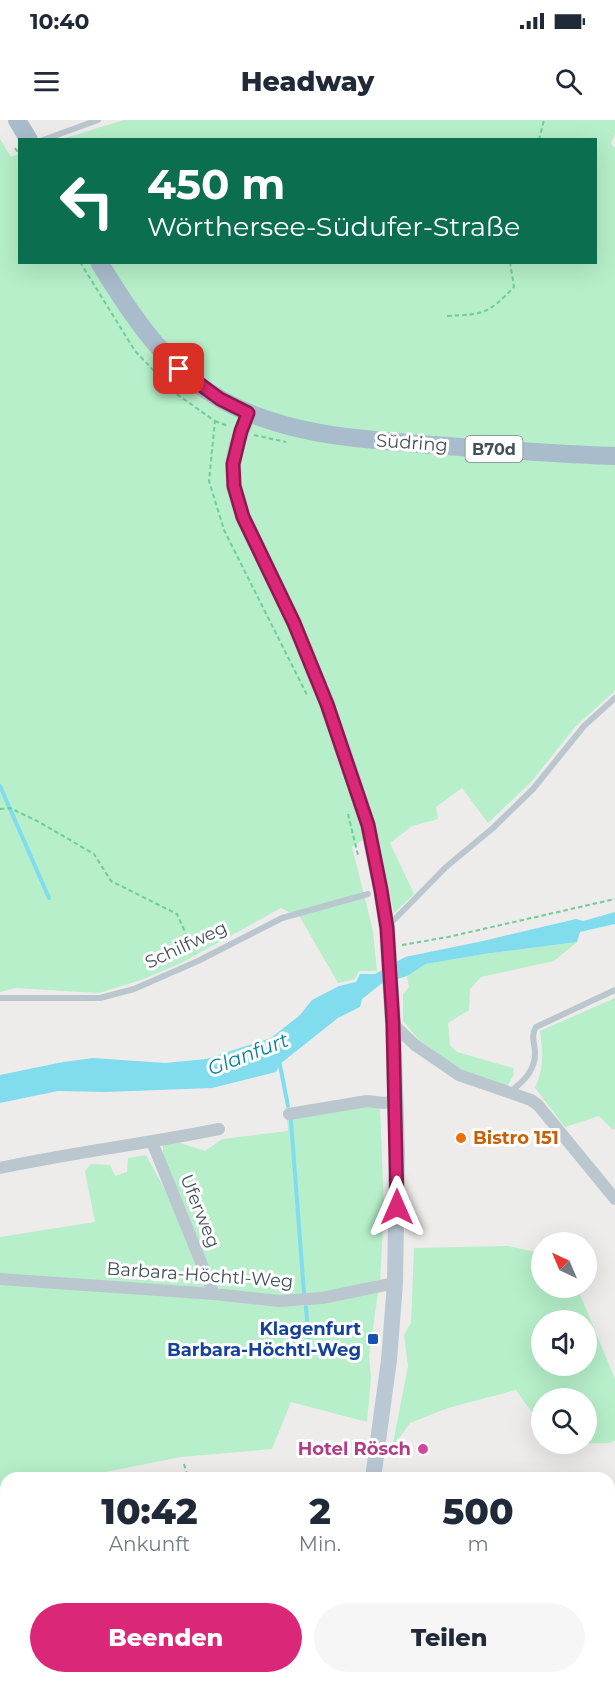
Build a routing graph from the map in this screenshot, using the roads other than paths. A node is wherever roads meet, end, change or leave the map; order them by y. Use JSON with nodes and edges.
{"nodes":[{"id":1,"x":17,"y":120,"type":"edge"},
{"id":2,"x":98,"y":120,"type":"edge"},
{"id":3,"x":28,"y":138,"type":"edge"},
{"id":4,"x":48,"y":138,"type":"edge"},
{"id":5,"x":100,"y":264,"type":"edge"},
{"id":6,"x":248,"y":413,"type":"junction"},
{"id":7,"x":615,"y":456,"type":"edge"},
{"id":8,"x":615,"y":698,"type":"edge"},
{"id":9,"x":375,"y":892,"type":"junction"},
{"id":10,"x":387,"y":928,"type":"junction"},
{"id":11,"x":615,"y":990,"type":"edge"},
{"id":12,"x":0,"y":998,"type":"edge"},
{"id":13,"x":393,"y":1024,"type":"junction"},
{"id":14,"x":510,"y":1093,"type":"junction"},
{"id":15,"x":396,"y":1101,"type":"junction"},
{"id":16,"x":289,"y":1113,"type":"dead end"},
{"id":17,"x":219,"y":1129,"type":"dead end"},
{"id":18,"x":152,"y":1142,"type":"junction"},
{"id":19,"x":0,"y":1168,"type":"edge"},
{"id":20,"x":613,"y":1193,"type":"edge"},
{"id":21,"x":0,"y":1279,"type":"edge"},
{"id":22,"x":395,"y":1283,"type":"junction"},
{"id":23,"x":214,"y":1294,"type":"junction"},
{"id":24,"x":374,"y":1472,"type":"edge"}],
"edges":[{"from":1,"to":3,"type":"main road"},
{"from":2,"to":4,"type":"lane"},
{"from":5,"to":6,"type":"main road","number":"B70d"},
{"from":6,"to":7,"type":"main road","name":"Südring","number":"B70d"},
{"from":6,"to":9,"type":"main road"},
{"from":8,"to":10,"type":"lane"},
{"from":9,"to":10,"type":"main road"},
{"from":9,"to":12,"type":"lane","name":"Schilfweg"},
{"from":10,"to":13,"type":"main road"},
{"from":11,"to":14,"type":"lane"},
{"from":13,"to":14,"type":"street"},
{"from":13,"to":15,"type":"main road"},
{"from":14,"to":20,"type":"street"},
{"from":15,"to":16,"type":"street"},
{"from":15,"to":22,"type":"main road"},
{"from":17,"to":18,"type":"street"},
{"from":18,"to":19,"type":"street"},
{"from":18,"to":23,"type":"street","name":"Uferweg"},
{"from":21,"to":23,"type":"street","name":"Barbara-Höchtl-Weg"},
{"from":22,"to":23,"type":"street","name":"Barbara-Höchtl-Weg"},
{"from":22,"to":24,"type":"main road"}]}
